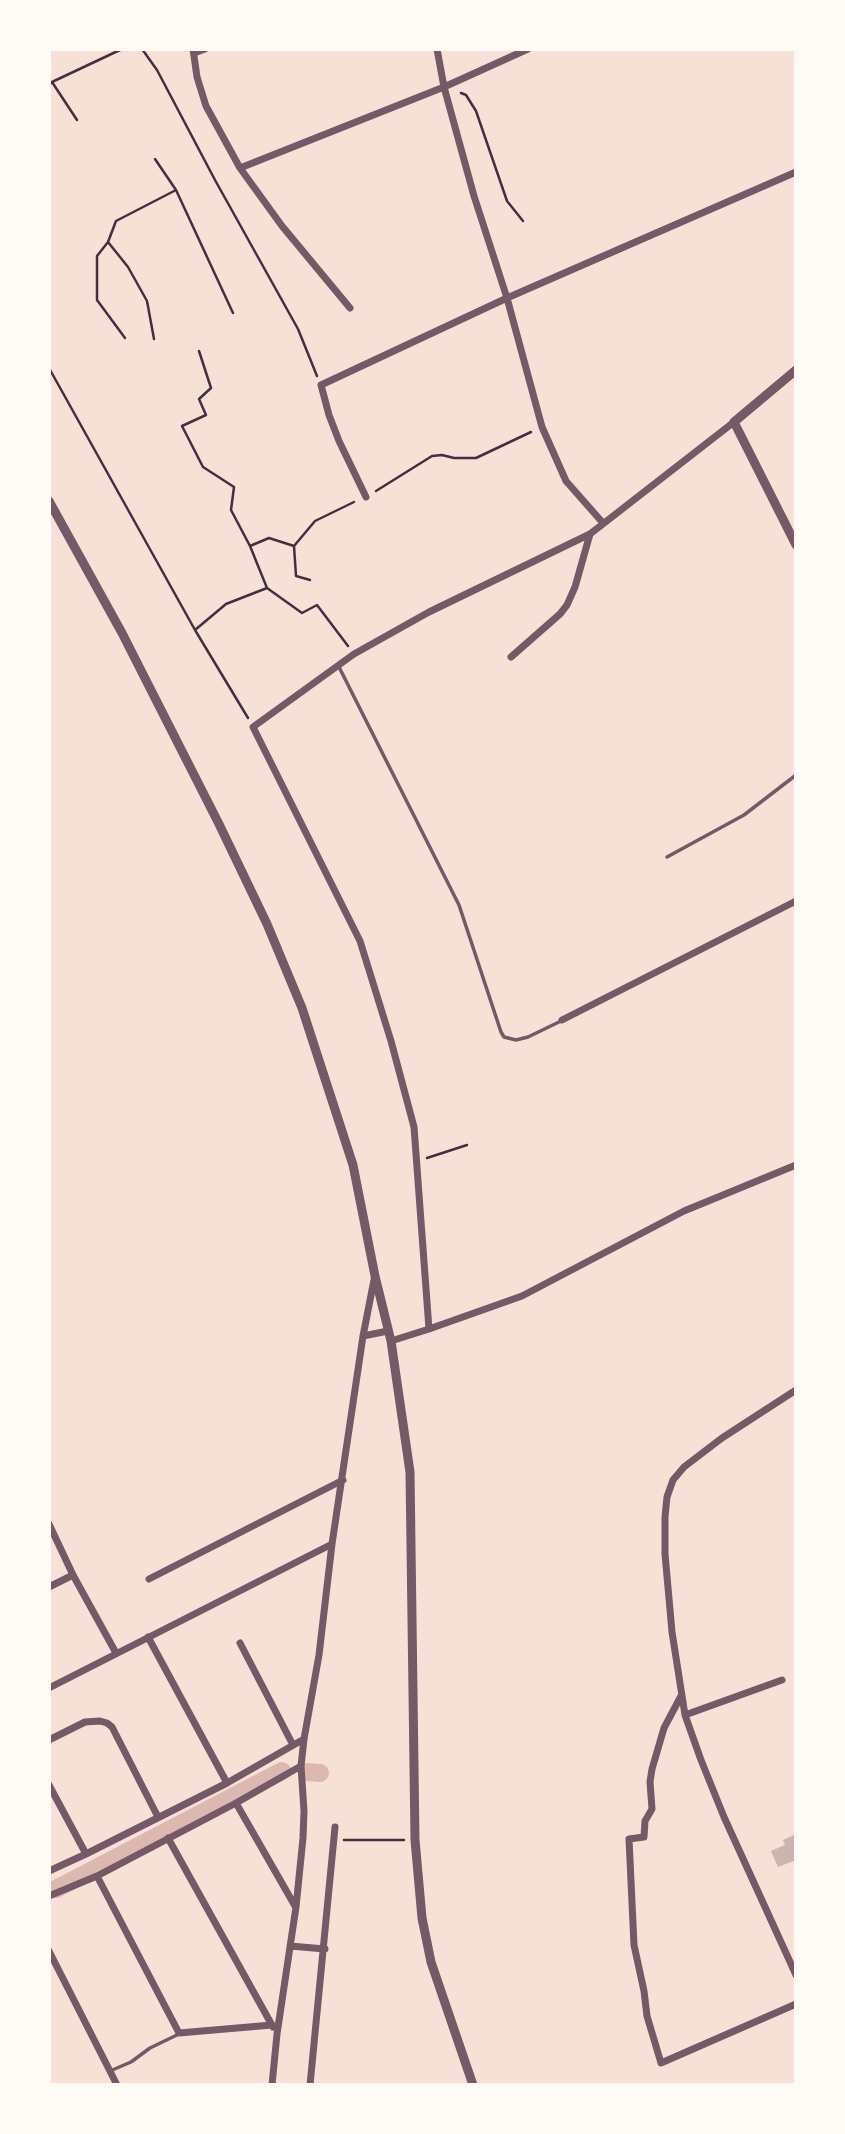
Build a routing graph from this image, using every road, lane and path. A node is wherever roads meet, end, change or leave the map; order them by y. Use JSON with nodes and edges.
{"nodes":[{"id":1,"x":122,"y":49,"type":"edge"},
{"id":2,"x":142,"y":49,"type":"edge"},
{"id":3,"x":205,"y":49,"type":"edge"},
{"id":4,"x":437,"y":49,"type":"edge"},
{"id":5,"x":528,"y":49,"type":"edge"},
{"id":6,"x":193,"y":51,"type":"edge"},
{"id":7,"x":51,"y":84,"type":"edge"},
{"id":8,"x":444,"y":87,"type":"junction"},
{"id":9,"x":77,"y":120,"type":"dead end"},
{"id":10,"x":155,"y":159,"type":"dead end"},
{"id":11,"x":240,"y":168,"type":"junction"},
{"id":12,"x":796,"y":172,"type":"edge"},
{"id":13,"x":176,"y":190,"type":"junction"},
{"id":14,"x":523,"y":221,"type":"dead end"},
{"id":15,"x":108,"y":242,"type":"junction"},
{"id":16,"x":507,"y":298,"type":"junction"},
{"id":17,"x":350,"y":308,"type":"dead end"},
{"id":18,"x":233,"y":313,"type":"dead end"},
{"id":19,"x":125,"y":338,"type":"dead end"},
{"id":20,"x":154,"y":339,"type":"dead end"},
{"id":21,"x":199,"y":351,"type":"dead end"},
{"id":22,"x":49,"y":368,"type":"edge"},
{"id":23,"x":796,"y":370,"type":"edge"},
{"id":24,"x":321,"y":385,"type":"junction"},
{"id":25,"x":734,"y":422,"type":"junction"},
{"id":26,"x":542,"y":426,"type":"junction"},
{"id":27,"x":366,"y":497,"type":"junction"},
{"id":28,"x":49,"y":501,"type":"edge"},
{"id":29,"x":52,"y":512,"type":"edge"},
{"id":30,"x":603,"y":523,"type":"junction"},
{"id":31,"x":590,"y":534,"type":"junction"},
{"id":32,"x":250,"y":545,"type":"junction"},
{"id":33,"x":294,"y":545,"type":"junction"},
{"id":34,"x":796,"y":545,"type":"edge"},
{"id":35,"x":310,"y":580,"type":"dead end"},
{"id":36,"x":267,"y":588,"type":"junction"},
{"id":37,"x":195,"y":630,"type":"junction"},
{"id":38,"x":354,"y":654,"type":"junction"},
{"id":39,"x":511,"y":657,"type":"dead end"},
{"id":40,"x":338,"y":665,"type":"junction"},
{"id":41,"x":253,"y":727,"type":"junction"},
{"id":42,"x":796,"y":775,"type":"edge"},
{"id":43,"x":667,"y":856,"type":"dead end"},
{"id":44,"x":796,"y":901,"type":"edge"},
{"id":45,"x":562,"y":1020,"type":"joint"},
{"id":46,"x":467,"y":1144,"type":"dead end"},
{"id":47,"x":417,"y":1161,"type":"junction"},
{"id":48,"x":796,"y":1165,"type":"edge"},
{"id":49,"x":375,"y":1276,"type":"junction"},
{"id":50,"x":429,"y":1329,"type":"junction"},
{"id":51,"x":388,"y":1331,"type":"junction"},
{"id":52,"x":363,"y":1336,"type":"junction"},
{"id":53,"x":391,"y":1341,"type":"junction"},
{"id":54,"x":796,"y":1390,"type":"edge"},
{"id":55,"x":342,"y":1480,"type":"junction"},
{"id":56,"x":49,"y":1524,"type":"edge"},
{"id":57,"x":332,"y":1544,"type":"junction"},
{"id":58,"x":73,"y":1575,"type":"junction"},
{"id":59,"x":149,"y":1579,"type":"dead end"},
{"id":60,"x":49,"y":1587,"type":"edge"},
{"id":61,"x":148,"y":1637,"type":"junction"},
{"id":62,"x":240,"y":1643,"type":"dead end"},
{"id":63,"x":116,"y":1653,"type":"junction"},
{"id":64,"x":782,"y":1680,"type":"dead end"},
{"id":65,"x":49,"y":1688,"type":"edge"},
{"id":66,"x":681,"y":1696,"type":"junction"},
{"id":67,"x":685,"y":1715,"type":"junction"},
{"id":68,"x":304,"y":1739,"type":"junction"},
{"id":69,"x":49,"y":1740,"type":"edge"},
{"id":70,"x":293,"y":1745,"type":"junction"},
{"id":71,"x":301,"y":1766,"type":"junction"},
{"id":72,"x":227,"y":1783,"type":"junction"},
{"id":73,"x":49,"y":1785,"type":"edge"},
{"id":74,"x":236,"y":1803,"type":"junction"},
{"id":75,"x":158,"y":1817,"type":"junction"},
{"id":76,"x":335,"y":1827,"type":"dead end"},
{"id":77,"x":168,"y":1838,"type":"junction"},
{"id":78,"x":333,"y":1840,"type":"junction"},
{"id":79,"x":415,"y":1840,"type":"junction"},
{"id":80,"x":86,"y":1854,"type":"junction"},
{"id":81,"x":49,"y":1871,"type":"edge"},
{"id":82,"x":97,"y":1876,"type":"junction"},
{"id":83,"x":49,"y":1896,"type":"edge"},
{"id":84,"x":296,"y":1907,"type":"junction"},
{"id":85,"x":290,"y":1946,"type":"junction"},
{"id":86,"x":325,"y":1949,"type":"junction"},
{"id":87,"x":49,"y":1951,"type":"edge"},
{"id":88,"x":796,"y":1975,"type":"edge"},
{"id":89,"x":796,"y":2004,"type":"edge"},
{"id":90,"x":272,"y":2025,"type":"junction"},
{"id":91,"x":179,"y":2033,"type":"junction"},
{"id":92,"x":277,"y":2034,"type":"junction"},
{"id":93,"x":110,"y":2071,"type":"junction"},
{"id":94,"x":117,"y":2085,"type":"edge"},
{"id":95,"x":272,"y":2085,"type":"edge"},
{"id":96,"x":310,"y":2085,"type":"edge"},
{"id":97,"x":472,"y":2085,"type":"edge"}],
"edges":[{"from":1,"to":7,"type":"path"},
{"from":2,"to":24,"type":"path"},
{"from":3,"to":6,"type":"street"},
{"from":4,"to":8,"type":"street"},
{"from":5,"to":8,"type":"street"},
{"from":6,"to":11,"type":"street"},
{"from":7,"to":9,"type":"path"},
{"from":8,"to":11,"type":"street"},
{"from":8,"to":14,"type":"path"},
{"from":8,"to":16,"type":"street"},
{"from":10,"to":13,"type":"path"},
{"from":11,"to":17,"type":"street"},
{"from":12,"to":16,"type":"street"},
{"from":13,"to":15,"type":"path"},
{"from":13,"to":18,"type":"path"},
{"from":15,"to":19,"type":"path"},
{"from":15,"to":20,"type":"path"},
{"from":16,"to":24,"type":"street"},
{"from":16,"to":26,"type":"street"},
{"from":21,"to":32,"type":"path"},
{"from":22,"to":37,"type":"path"},
{"from":23,"to":25,"type":"street"},
{"from":24,"to":27,"type":"street"},
{"from":25,"to":30,"type":"street"},
{"from":25,"to":34,"type":"street"},
{"from":26,"to":27,"type":"path"},
{"from":26,"to":30,"type":"street"},
{"from":27,"to":33,"type":"path"},
{"from":28,"to":29,"type":"street"},
{"from":29,"to":49,"type":"street"},
{"from":30,"to":31,"type":"street"},
{"from":31,"to":38,"type":"street"},
{"from":31,"to":39,"type":"street"},
{"from":32,"to":33,"type":"path"},
{"from":32,"to":36,"type":"path"},
{"from":33,"to":35,"type":"path"},
{"from":36,"to":37,"type":"path"},
{"from":36,"to":38,"type":"path"},
{"from":37,"to":41,"type":"path"},
{"from":38,"to":40,"type":"street"},
{"from":40,"to":41,"type":"street"},
{"from":40,"to":45,"type":"lane"},
{"from":41,"to":47,"type":"street"},
{"from":42,"to":43,"type":"lane"},
{"from":44,"to":45,"type":"street"},
{"from":46,"to":47,"type":"path"},
{"from":47,"to":50,"type":"street"},
{"from":48,"to":50,"type":"street"},
{"from":49,"to":51,"type":"street"},
{"from":49,"to":52,"type":"street"},
{"from":50,"to":53,"type":"street"},
{"from":51,"to":52,"type":"street"},
{"from":51,"to":53,"type":"street"},
{"from":52,"to":55,"type":"street"},
{"from":53,"to":79,"type":"street"},
{"from":54,"to":66,"type":"street"},
{"from":55,"to":57,"type":"street"},
{"from":55,"to":59,"type":"street"},
{"from":56,"to":58,"type":"street"},
{"from":57,"to":61,"type":"street"},
{"from":57,"to":68,"type":"street"},
{"from":58,"to":60,"type":"street"},
{"from":58,"to":63,"type":"street"},
{"from":61,"to":63,"type":"street"},
{"from":61,"to":72,"type":"street"},
{"from":62,"to":70,"type":"street"},
{"from":63,"to":65,"type":"street"},
{"from":64,"to":67,"type":"street"},
{"from":66,"to":67,"type":"street"},
{"from":66,"to":89,"type":"street"},
{"from":67,"to":88,"type":"street"},
{"from":68,"to":70,"type":"street"},
{"from":68,"to":71,"type":"street"},
{"from":69,"to":75,"type":"street"},
{"from":70,"to":72,"type":"street"},
{"from":71,"to":74,"type":"street"},
{"from":71,"to":84,"type":"street"},
{"from":72,"to":75,"type":"street"},
{"from":73,"to":80,"type":"street"},
{"from":74,"to":77,"type":"street"},
{"from":74,"to":84,"type":"street"},
{"from":75,"to":80,"type":"street"},
{"from":76,"to":78,"type":"street"},
{"from":77,"to":82,"type":"street"},
{"from":77,"to":90,"type":"street"},
{"from":78,"to":79,"type":"path"},
{"from":78,"to":86,"type":"street"},
{"from":79,"to":97,"type":"street"},
{"from":80,"to":81,"type":"street"},
{"from":82,"to":83,"type":"street"},
{"from":82,"to":91,"type":"street"},
{"from":84,"to":85,"type":"street"},
{"from":85,"to":86,"type":"street"},
{"from":85,"to":92,"type":"street"},
{"from":86,"to":96,"type":"street"},
{"from":87,"to":93,"type":"street"},
{"from":90,"to":91,"type":"street"},
{"from":90,"to":92,"type":"street"},
{"from":91,"to":93,"type":"lane"},
{"from":92,"to":95,"type":"street"},
{"from":93,"to":94,"type":"street"}]}
